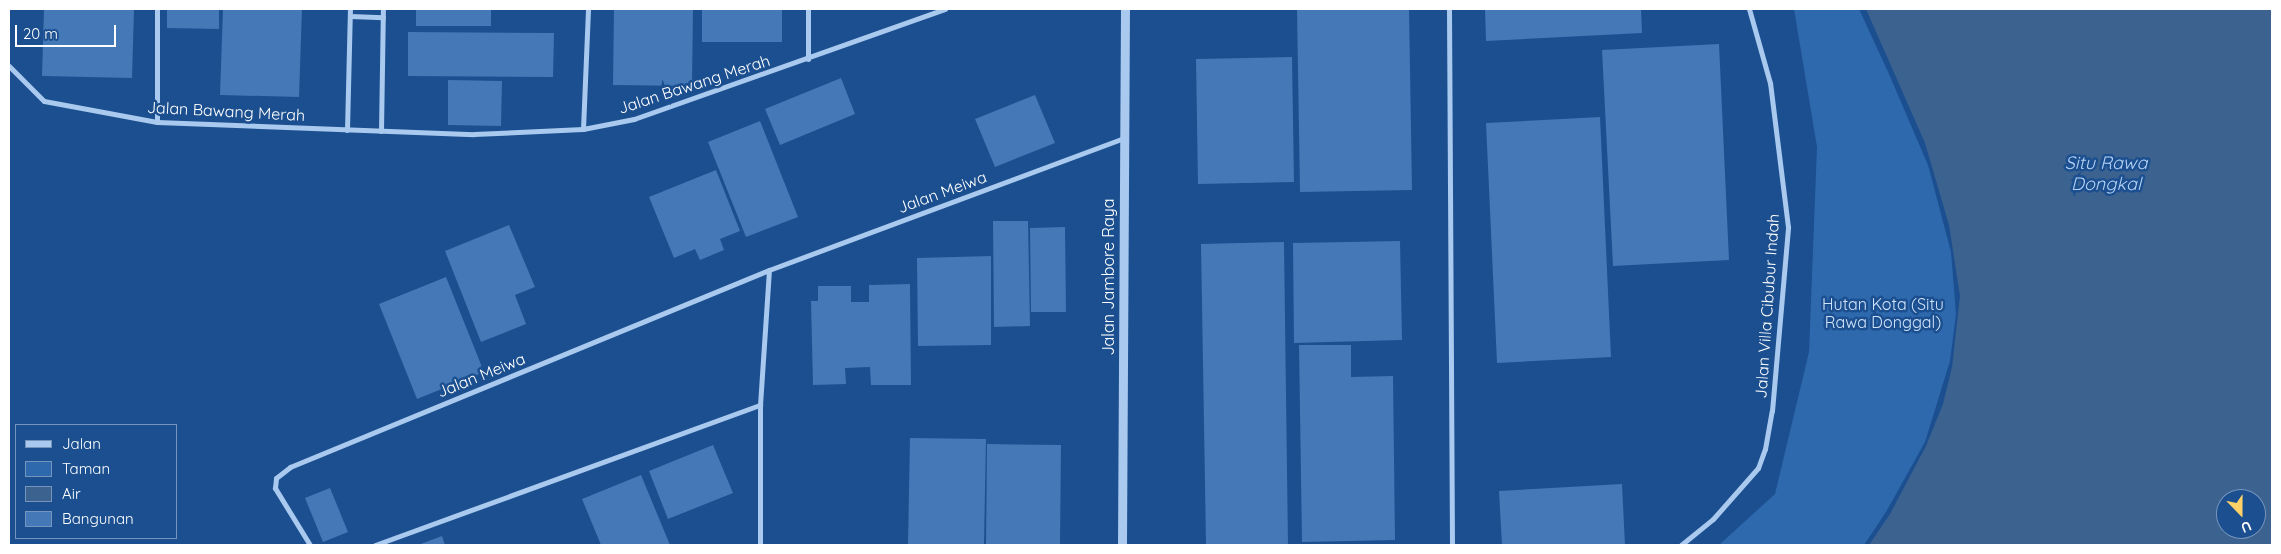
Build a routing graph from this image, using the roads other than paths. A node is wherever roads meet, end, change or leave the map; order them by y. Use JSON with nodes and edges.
{"nodes":[{"id":1,"x":157,"y":9,"type":"edge"},
{"id":2,"x":350,"y":9,"type":"edge"},
{"id":3,"x":383,"y":9,"type":"edge"},
{"id":4,"x":588,"y":9,"type":"edge"},
{"id":5,"x":808,"y":9,"type":"edge"},
{"id":6,"x":945,"y":9,"type":"edge"},
{"id":7,"x":1125,"y":9,"type":"edge"},
{"id":8,"x":1449,"y":9,"type":"edge"},
{"id":9,"x":1749,"y":9,"type":"edge"},
{"id":10,"x":350,"y":16,"type":"junction"},
{"id":11,"x":383,"y":17,"type":"junction"},
{"id":12,"x":808,"y":59,"type":"junction"},
{"id":13,"x":9,"y":66,"type":"edge"},
{"id":14,"x":157,"y":122,"type":"junction"},
{"id":15,"x":582,"y":128,"type":"junction"},
{"id":16,"x":347,"y":130,"type":"junction"},
{"id":17,"x":381,"y":131,"type":"junction"},
{"id":18,"x":1124,"y":138,"type":"junction"},
{"id":19,"x":769,"y":270,"type":"junction"},
{"id":20,"x":760,"y":405,"type":"junction"},
{"id":21,"x":310,"y":545,"type":"edge"},
{"id":22,"x":375,"y":545,"type":"edge"},
{"id":23,"x":760,"y":545,"type":"edge"},
{"id":24,"x":1122,"y":545,"type":"edge"},
{"id":25,"x":1452,"y":545,"type":"edge"},
{"id":26,"x":1681,"y":545,"type":"edge"}],
"edges":[{"from":1,"to":14,"type":"street"},
{"from":2,"to":10,"type":"street"},
{"from":3,"to":11,"type":"street"},
{"from":4,"to":15,"type":"street"},
{"from":5,"to":12,"type":"street"},
{"from":6,"to":12,"type":"street","name":"Jalan Bawang Merah"},
{"from":7,"to":18,"type":"street","name":"Jalan Jambore Raya"},
{"from":8,"to":25,"type":"street"},
{"from":9,"to":26,"type":"street","name":"Jalan Villa Cibubur Indah"},
{"from":10,"to":11,"type":"street"},
{"from":10,"to":16,"type":"street"},
{"from":11,"to":17,"type":"street"},
{"from":12,"to":15,"type":"street","name":"Jalan Bawang Merah"},
{"from":13,"to":14,"type":"street","name":"Jalan Bawang Merah"},
{"from":14,"to":16,"type":"street","name":"Jalan Bawang Merah"},
{"from":15,"to":17,"type":"street","name":"Jalan Bawang Merah"},
{"from":16,"to":17,"type":"street","name":"Jalan Bawang Merah"},
{"from":18,"to":19,"type":"street","name":"Jalan Meiwa"},
{"from":18,"to":24,"type":"street","name":"Jalan Jambore Raya"},
{"from":19,"to":20,"type":"street"},
{"from":19,"to":21,"type":"street","name":"Jalan Meiwa"},
{"from":20,"to":22,"type":"street"},
{"from":20,"to":23,"type":"street"}]}
